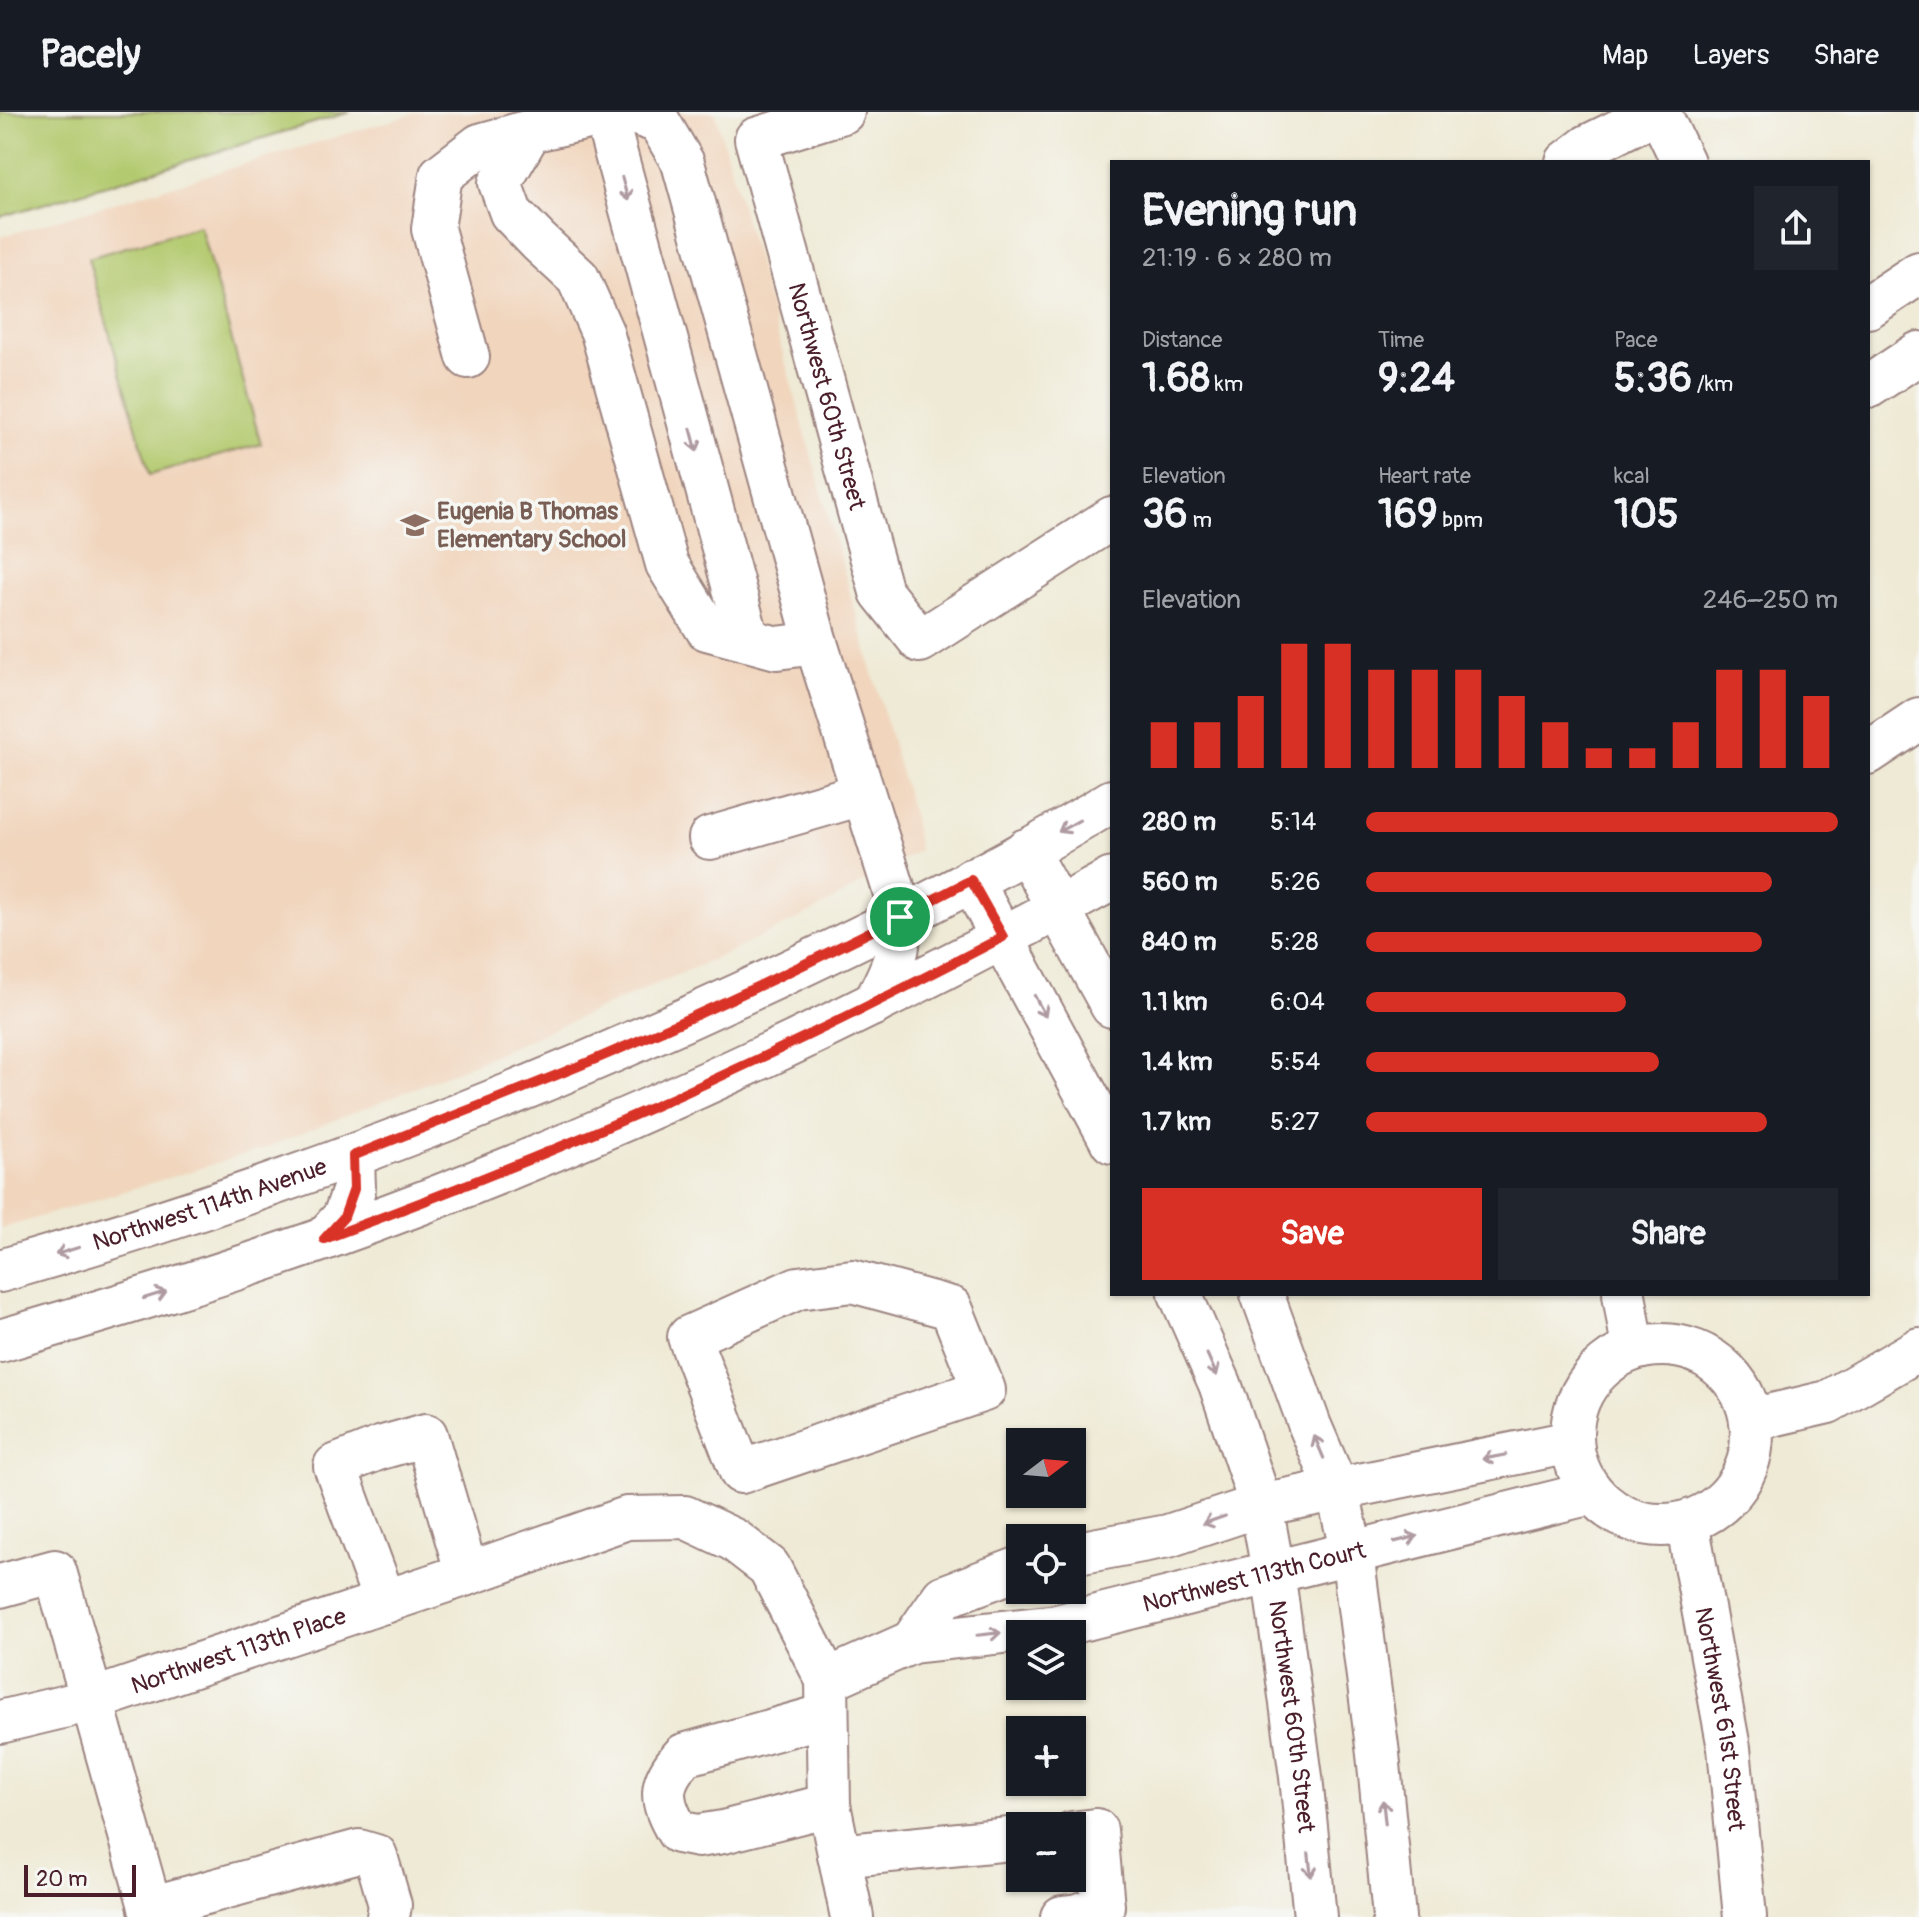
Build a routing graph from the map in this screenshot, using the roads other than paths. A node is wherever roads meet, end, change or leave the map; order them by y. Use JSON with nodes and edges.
{"nodes":[{"id":1,"x":843,"y":112,"type":"edge"},
{"id":2,"x":1658,"y":112,"type":"edge"},
{"id":3,"x":617,"y":113,"type":"edge"},
{"id":4,"x":530,"y":131,"type":"junction"},
{"id":5,"x":1616,"y":149,"type":"edge"},
{"id":6,"x":1570,"y":160,"type":"edge"},
{"id":7,"x":1682,"y":160,"type":"edge"},
{"id":8,"x":1919,"y":273,"type":"edge"},
{"id":9,"x":1870,"y":306,"type":"edge"},
{"id":10,"x":1919,"y":353,"type":"edge"},
{"id":11,"x":468,"y":357,"type":"dead end"},
{"id":12,"x":1870,"y":386,"type":"edge"},
{"id":13,"x":1110,"y":519,"type":"edge"},
{"id":14,"x":748,"y":640,"type":"junction"},
{"id":15,"x":816,"y":643,"type":"junction"},
{"id":16,"x":1919,"y":719,"type":"edge"},
{"id":17,"x":1870,"y":752,"type":"edge"},
{"id":18,"x":862,"y":794,"type":"junction"},
{"id":19,"x":1110,"y":802,"type":"edge"},
{"id":20,"x":710,"y":838,"type":"dead end"},
{"id":21,"x":1026,"y":850,"type":"junction"},
{"id":22,"x":971,"y":880,"type":"junction"},
{"id":23,"x":1110,"y":880,"type":"edge"},
{"id":24,"x":1058,"y":908,"type":"junction"},
{"id":25,"x":900,"y":917,"type":"junction"},
{"id":26,"x":1003,"y":937,"type":"junction"},
{"id":27,"x":1110,"y":1002,"type":"edge"},
{"id":28,"x":874,"y":1004,"type":"junction"},
{"id":29,"x":1110,"y":1138,"type":"edge"},
{"id":30,"x":353,"y":1156,"type":"junction"},
{"id":31,"x":324,"y":1239,"type":"junction"},
{"id":32,"x":0,"y":1271,"type":"edge"},
{"id":33,"x":1181,"y":1296,"type":"edge"},
{"id":34,"x":1263,"y":1296,"type":"edge"},
{"id":35,"x":1624,"y":1296,"type":"edge"},
{"id":36,"x":0,"y":1341,"type":"edge"},
{"id":37,"x":1633,"y":1348,"type":"junction"},
{"id":38,"x":1919,"y":1349,"type":"edge"},
{"id":39,"x":1751,"y":1420,"type":"junction"},
{"id":40,"x":1571,"y":1442,"type":"junction"},
{"id":41,"x":741,"y":1472,"type":"junction"},
{"id":42,"x":1337,"y":1489,"type":"junction"},
{"id":43,"x":1591,"y":1493,"type":"junction"},
{"id":44,"x":1261,"y":1505,"type":"junction"},
{"id":45,"x":1687,"y":1522,"type":"junction"},
{"id":46,"x":734,"y":1540,"type":"junction"},
{"id":47,"x":1086,"y":1551,"type":"edge"},
{"id":48,"x":1352,"y":1553,"type":"junction"},
{"id":49,"x":1273,"y":1571,"type":"junction"},
{"id":50,"x":1006,"y":1573,"type":"edge"},
{"id":51,"x":467,"y":1574,"type":"junction"},
{"id":52,"x":0,"y":1586,"type":"edge"},
{"id":53,"x":385,"y":1602,"type":"junction"},
{"id":54,"x":912,"y":1642,"type":"junction"},
{"id":55,"x":827,"y":1697,"type":"junction"},
{"id":56,"x":92,"y":1700,"type":"junction"},
{"id":57,"x":0,"y":1722,"type":"edge"},
{"id":58,"x":829,"y":1805,"type":"junction"},
{"id":59,"x":1086,"y":1831,"type":"edge"},
{"id":60,"x":1006,"y":1839,"type":"edge"},
{"id":61,"x":839,"y":1856,"type":"junction"},
{"id":62,"x":151,"y":1913,"type":"edge"},
{"id":63,"x":388,"y":1917,"type":"edge"},
{"id":64,"x":852,"y":1917,"type":"edge"},
{"id":65,"x":1062,"y":1917,"type":"edge"},
{"id":66,"x":1315,"y":1917,"type":"edge"},
{"id":67,"x":1394,"y":1917,"type":"edge"},
{"id":68,"x":1745,"y":1917,"type":"edge"}],
"edges":[{"from":1,"to":13,"type":"street","name":"Northwest 60th Street"},
{"from":2,"to":5,"type":"street"},
{"from":2,"to":7,"type":"street"},
{"from":3,"to":4,"type":"street"},
{"from":3,"to":14,"type":"street","one_way":true},
{"from":3,"to":15,"type":"street"},
{"from":4,"to":11,"type":"street"},
{"from":4,"to":14,"type":"street"},
{"from":5,"to":6,"type":"street"},
{"from":8,"to":9,"type":"street"},
{"from":10,"to":12,"type":"street"},
{"from":14,"to":15,"type":"street"},
{"from":15,"to":18,"type":"street"},
{"from":16,"to":17,"type":"street"},
{"from":18,"to":20,"type":"street"},
{"from":18,"to":25,"type":"street"},
{"from":19,"to":21,"type":"street","name":"Northwest 114th Avenue","one_way":true},
{"from":21,"to":22,"type":"street","name":"Northwest 114th Avenue"},
{"from":21,"to":24,"type":"street"},
{"from":22,"to":25,"type":"street","name":"Northwest 114th Avenue"},
{"from":22,"to":26,"type":"street"},
{"from":23,"to":24,"type":"street"},
{"from":24,"to":26,"type":"street"},
{"from":24,"to":27,"type":"street"},
{"from":25,"to":28,"type":"street"},
{"from":25,"to":30,"type":"street","name":"Northwest 114th Avenue"},
{"from":26,"to":28,"type":"street"},
{"from":26,"to":29,"type":"street","one_way":true},
{"from":28,"to":31,"type":"street"},
{"from":30,"to":31,"type":"street"},
{"from":30,"to":32,"type":"street","name":"Northwest 114th Avenue","one_way":true},
{"from":36,"to":31,"type":"street","one_way":true},
{"from":33,"to":44,"type":"street","name":"Northwest 60th Street","one_way":true},
{"from":42,"to":34,"type":"street","one_way":true},
{"from":35,"to":37,"type":"street"},
{"from":37,"to":39,"type":"street"},
{"from":37,"to":40,"type":"street"},
{"from":38,"to":39,"type":"street"},
{"from":39,"to":45,"type":"street"},
{"from":40,"to":42,"type":"street","one_way":true},
{"from":40,"to":43,"type":"street"},
{"from":41,"to":41,"type":"street"},
{"from":41,"to":46,"type":"street"},
{"from":42,"to":44,"type":"street"},
{"from":42,"to":48,"type":"street"},
{"from":43,"to":45,"type":"street"},
{"from":48,"to":43,"type":"street","name":"Northwest 113th Court","one_way":true},
{"from":44,"to":47,"type":"street","one_way":true},
{"from":44,"to":49,"type":"street","name":"Northwest 60th Street"},
{"from":45,"to":68,"type":"street","name":"Northwest 61st Street"},
{"from":46,"to":51,"type":"street","name":"Northwest 113th Place"},
{"from":46,"to":55,"type":"street","name":"Northwest 113th Place"},
{"from":48,"to":49,"type":"street","name":"Northwest 113th Court"},
{"from":67,"to":48,"type":"street","one_way":true},
{"from":54,"to":49,"type":"street","name":"Northwest 113th Court","one_way":true},
{"from":49,"to":66,"type":"street","name":"Northwest 60th Street","one_way":true},
{"from":50,"to":54,"type":"street"},
{"from":51,"to":53,"type":"street","name":"Northwest 113th Place"},
{"from":51,"to":53,"type":"street"},
{"from":52,"to":56,"type":"street"},
{"from":53,"to":56,"type":"street","name":"Northwest 113th Place"},
{"from":54,"to":55,"type":"street","name":"Northwest 113th Court"},
{"from":55,"to":58,"type":"street"},
{"from":55,"to":58,"type":"street","name":"Northwest 113th Court"},
{"from":56,"to":57,"type":"street","name":"Northwest 113th Place"},
{"from":56,"to":62,"type":"street"},
{"from":58,"to":61,"type":"street"},
{"from":59,"to":65,"type":"street"},
{"from":60,"to":61,"type":"street"},
{"from":61,"to":64,"type":"street"},
{"from":62,"to":63,"type":"street"}]}
